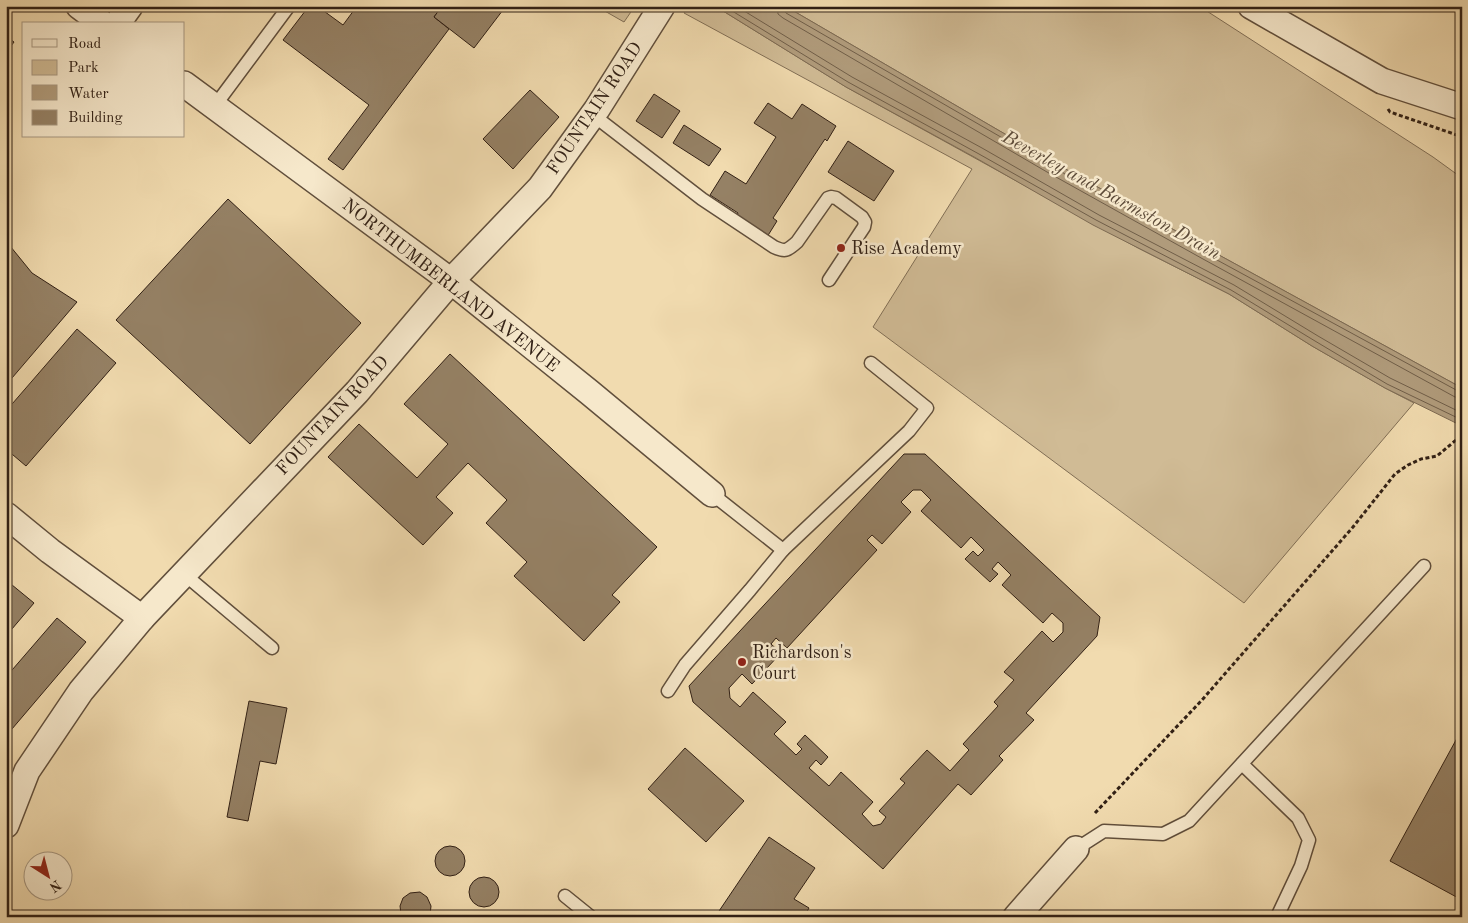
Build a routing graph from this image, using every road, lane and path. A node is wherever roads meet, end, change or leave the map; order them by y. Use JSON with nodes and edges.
{"nodes":[{"id":1,"x":79,"y":6,"type":"edge"},
{"id":2,"x":130,"y":6,"type":"edge"},
{"id":3,"x":289,"y":6,"type":"edge"},
{"id":4,"x":1251,"y":6,"type":"edge"},
{"id":5,"x":656,"y":16,"type":"edge"},
{"id":6,"x":99,"y":22,"type":"edge"},
{"id":7,"x":118,"y":22,"type":"edge"},
{"id":8,"x":185,"y":85,"type":"edge"},
{"id":9,"x":214,"y":107,"type":"junction"},
{"id":10,"x":1462,"y":107,"type":"edge"},
{"id":11,"x":593,"y":115,"type":"junction"},
{"id":12,"x":829,"y":280,"type":"dead end"},
{"id":13,"x":451,"y":282,"type":"junction"},
{"id":14,"x":871,"y":363,"type":"dead end"},
{"id":15,"x":1462,"y":436,"type":"edge"},
{"id":16,"x":712,"y":494,"type":"joint"},
{"id":17,"x":6,"y":515,"type":"edge"},
{"id":18,"x":783,"y":550,"type":"junction"},
{"id":19,"x":1424,"y":566,"type":"dead end"},
{"id":20,"x":184,"y":574,"type":"junction"},
{"id":21,"x":142,"y":618,"type":"junction"},
{"id":22,"x":272,"y":648,"type":"dead end"},
{"id":23,"x":668,"y":691,"type":"dead end"},
{"id":24,"x":1242,"y":764,"type":"junction"},
{"id":25,"x":1092,"y":816,"type":"dead end"},
{"id":26,"x":6,"y":825,"type":"edge"},
{"id":27,"x":1076,"y":849,"type":"joint"},
{"id":28,"x":565,"y":896,"type":"dead end"},
{"id":29,"x":591,"y":917,"type":"edge"},
{"id":30,"x":1016,"y":917,"type":"edge"},
{"id":31,"x":1277,"y":917,"type":"edge"}],
"edges":[{"from":1,"to":6,"type":"street"},
{"from":2,"to":7,"type":"street"},
{"from":3,"to":9,"type":"lane"},
{"from":4,"to":10,"type":"street"},
{"from":5,"to":11,"type":"street","name":"FOUNTAIN ROAD"},
{"from":8,"to":9,"type":"street","name":"NORTHUMBERLAND AVENUE"},
{"from":9,"to":13,"type":"street","name":"NORTHUMBERLAND AVENUE"},
{"from":11,"to":12,"type":"lane"},
{"from":11,"to":13,"type":"street","name":"FOUNTAIN ROAD"},
{"from":13,"to":16,"type":"street","name":"NORTHUMBERLAND AVENUE"},
{"from":13,"to":20,"type":"street","name":"FOUNTAIN ROAD"},
{"from":14,"to":18,"type":"lane"},
{"from":15,"to":25,"type":"path"},
{"from":16,"to":18,"type":"lane"},
{"from":17,"to":21,"type":"street"},
{"from":18,"to":23,"type":"lane"},
{"from":19,"to":24,"type":"lane"},
{"from":20,"to":21,"type":"street","name":"FOUNTAIN ROAD"},
{"from":20,"to":22,"type":"lane"},
{"from":21,"to":26,"type":"street","name":"FOUNTAIN ROAD"},
{"from":24,"to":27,"type":"lane"},
{"from":24,"to":31,"type":"lane"},
{"from":27,"to":30,"type":"street"},
{"from":28,"to":29,"type":"lane"}]}
